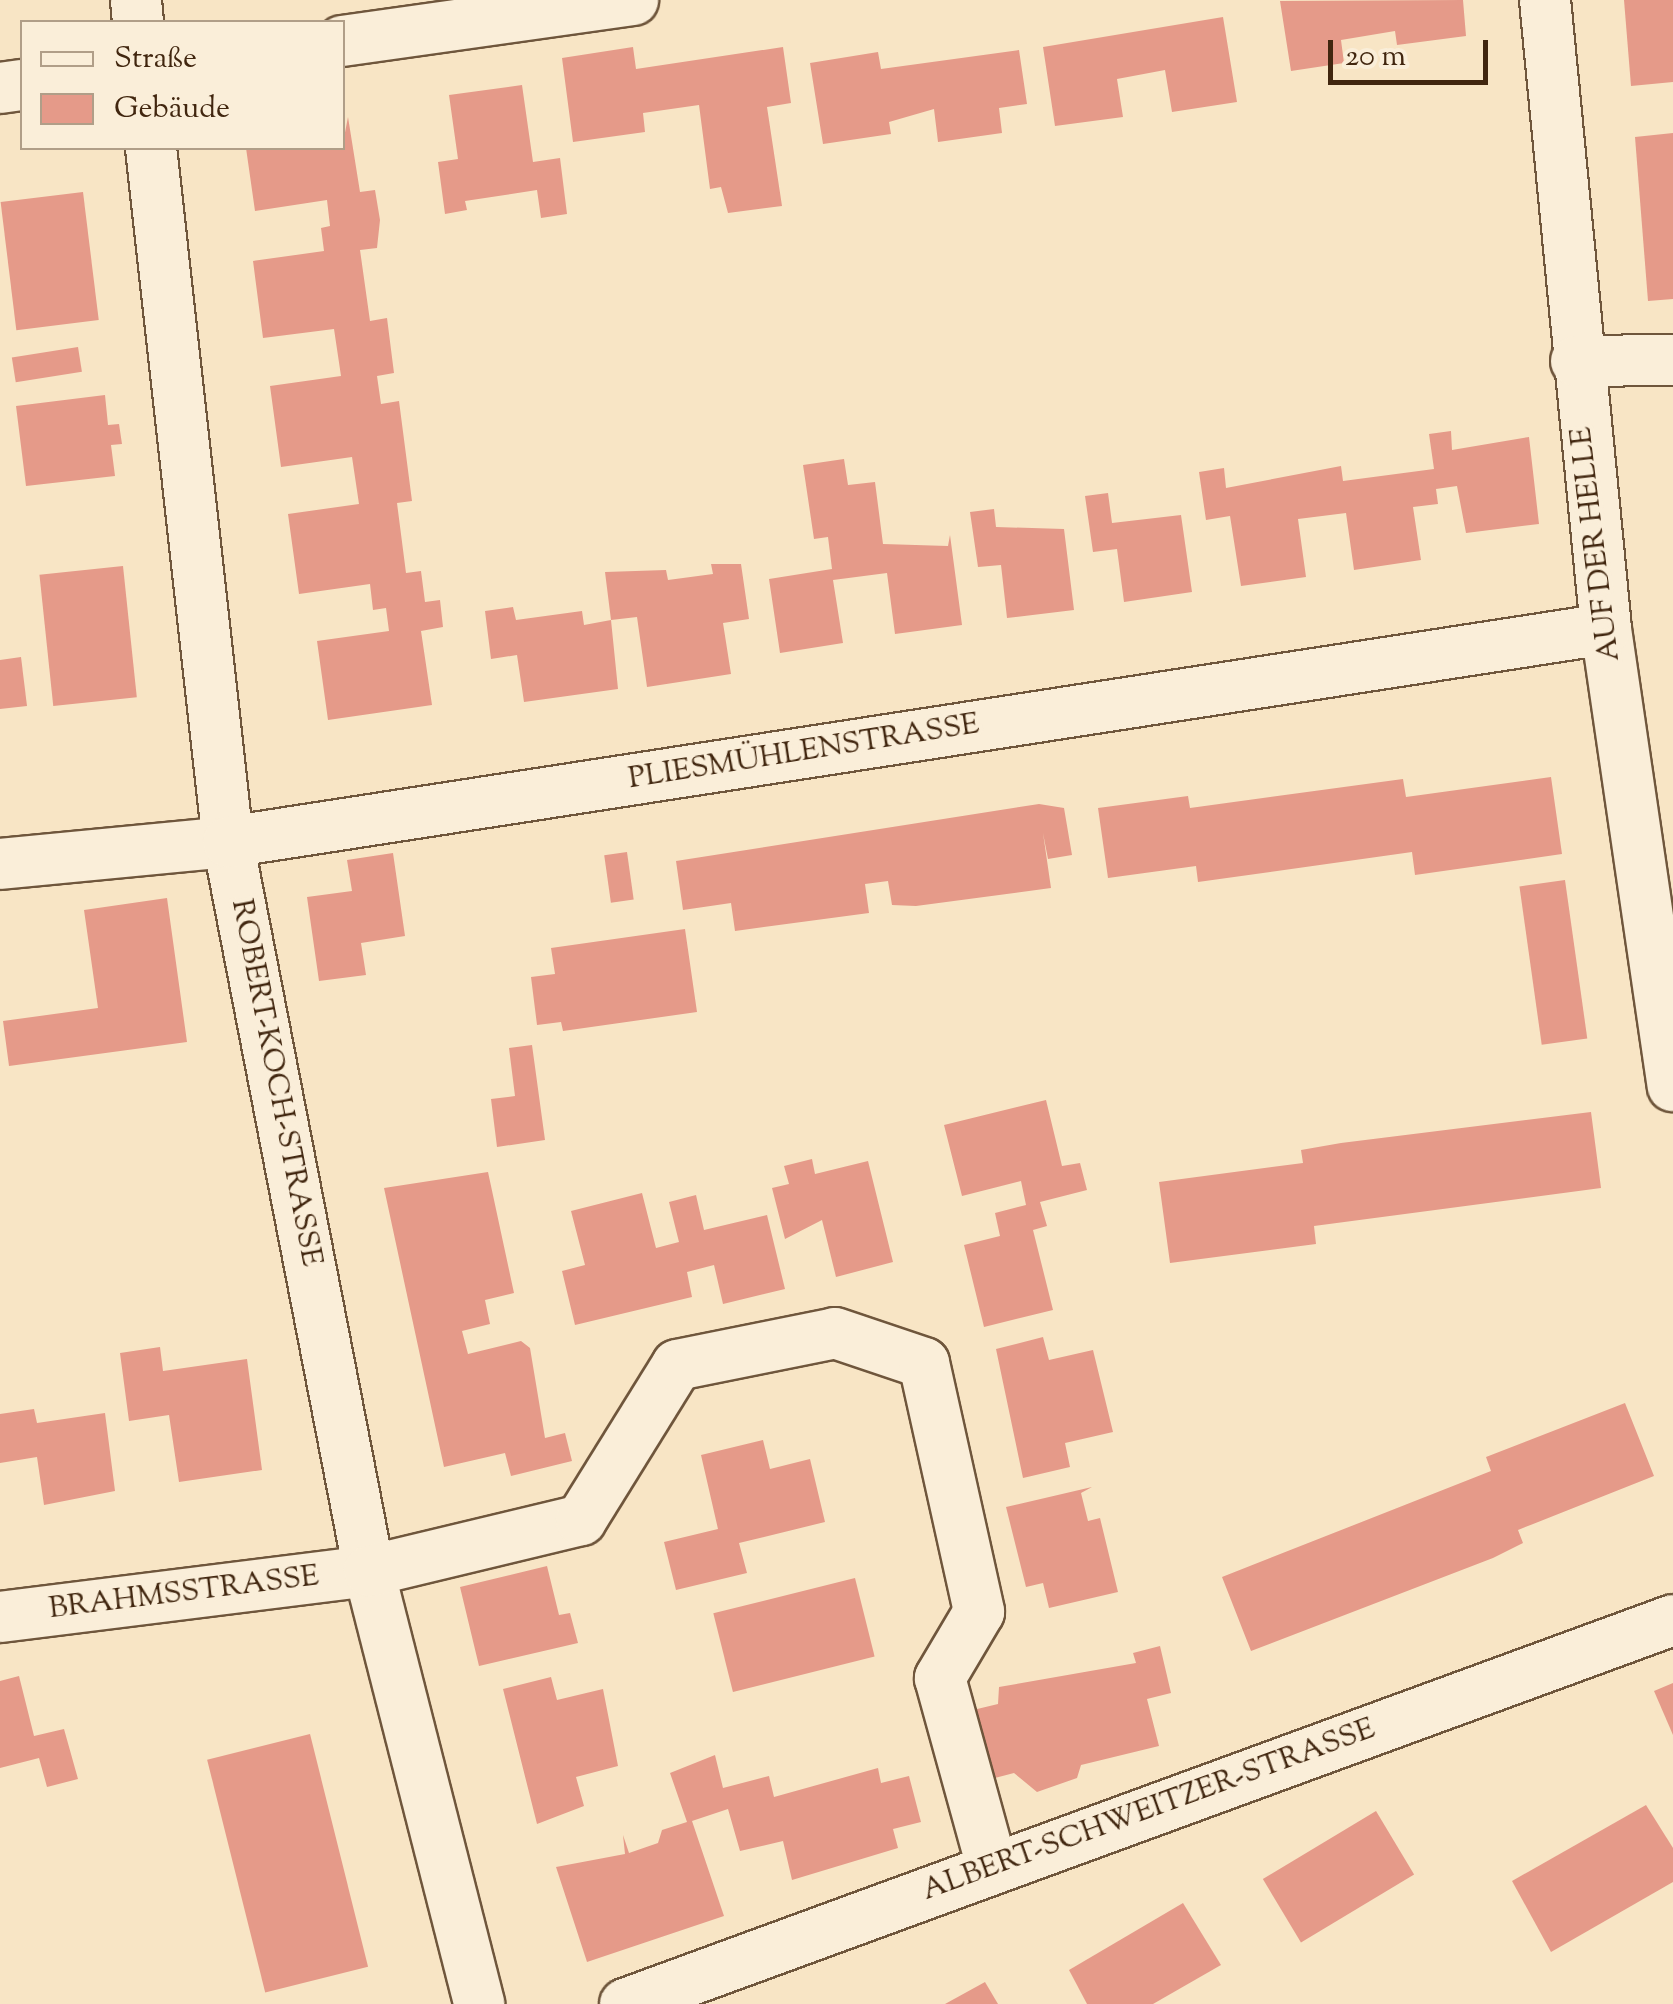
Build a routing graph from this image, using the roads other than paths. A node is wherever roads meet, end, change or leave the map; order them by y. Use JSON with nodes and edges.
{"nodes":[{"id":1,"x":632,"y":0,"type":"edge"},
{"id":2,"x":1545,"y":0,"type":"edge"},
{"id":3,"x":345,"y":41,"type":"edge"},
{"id":4,"x":151,"y":150,"type":"edge"},
{"id":5,"x":1673,"y":360,"type":"edge"},
{"id":6,"x":1576,"y":361,"type":"junction"},
{"id":7,"x":1606,"y":629,"type":"junction"},
{"id":8,"x":228,"y":842,"type":"junction"},
{"id":9,"x":0,"y":864,"type":"edge"},
{"id":10,"x":1673,"y":1086,"type":"edge"},
{"id":11,"x":369,"y":1571,"type":"junction"},
{"id":12,"x":0,"y":1616,"type":"edge"},
{"id":13,"x":1673,"y":1620,"type":"edge"},
{"id":14,"x":992,"y":1867,"type":"junction"},
{"id":15,"x":479,"y":2004,"type":"edge"},
{"id":16,"x":626,"y":2004,"type":"edge"}],
"edges":[{"from":1,"to":3,"type":"street"},
{"from":2,"to":6,"type":"street","name":"AUF DER HELLE"},
{"from":4,"to":8,"type":"street","name":"ROBERT-KOCH-STRASSE"},
{"from":5,"to":6,"type":"street"},
{"from":6,"to":7,"type":"street","name":"AUF DER HELLE"},
{"from":7,"to":8,"type":"street","name":"PLIESMÜHLENSTRASSE"},
{"from":7,"to":10,"type":"street","name":"AUF DER HELLE"},
{"from":8,"to":9,"type":"street","name":"PLIESMÜHLENSTRASSE"},
{"from":8,"to":11,"type":"street","name":"ROBERT-KOCH-STRASSE"},
{"from":11,"to":12,"type":"street","name":"BRAHMSSTRASSE"},
{"from":11,"to":14,"type":"street","name":"BRAHMSSTRASSE"},
{"from":11,"to":15,"type":"street","name":"ROBERT-KOCH-STRASSE"},
{"from":13,"to":14,"type":"street","name":"ALBERT-SCHWEITZER-STRASSE"},
{"from":14,"to":16,"type":"street","name":"ALBERT-SCHWEITZER-STRASSE"}]}
